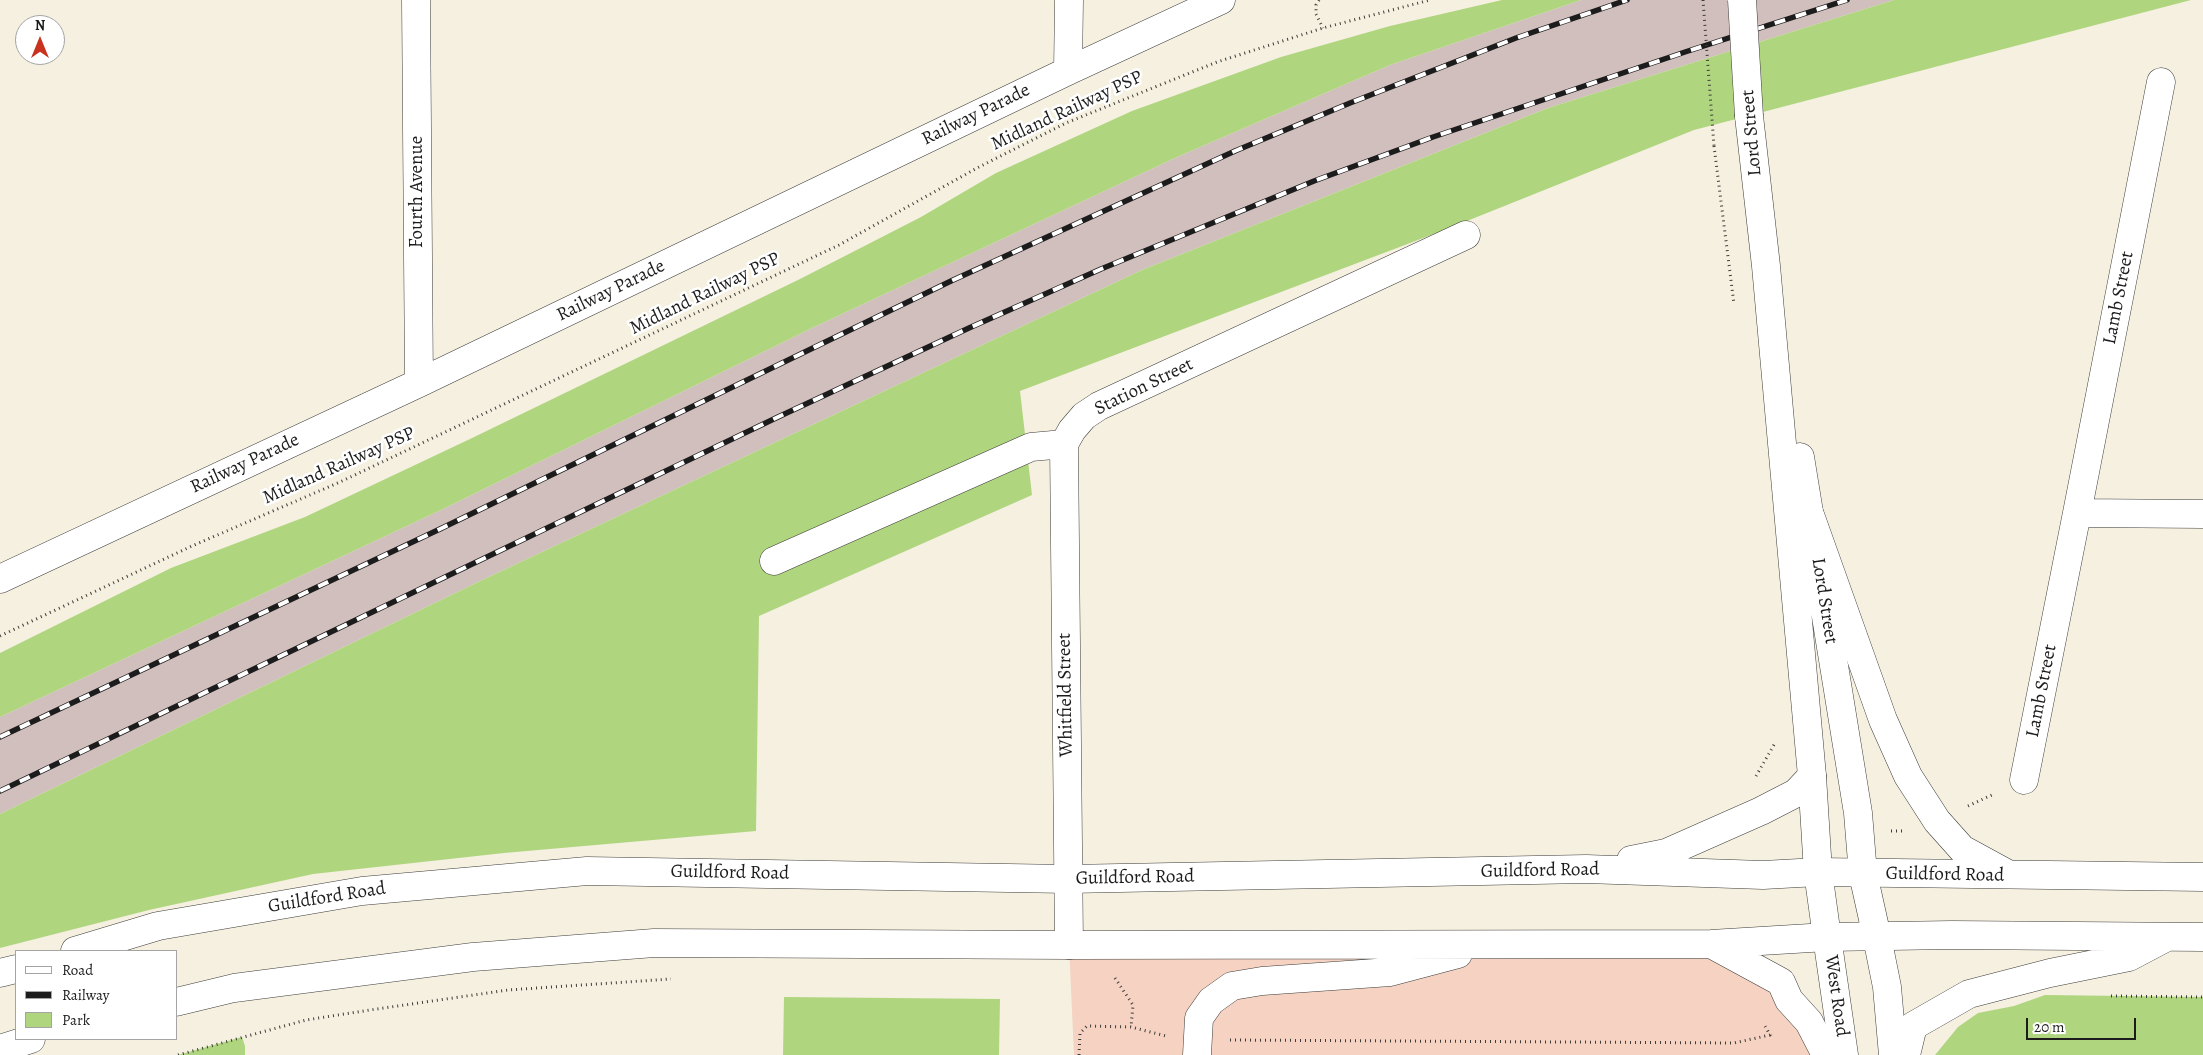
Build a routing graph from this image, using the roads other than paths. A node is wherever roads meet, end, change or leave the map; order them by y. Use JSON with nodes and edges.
{"nodes":[{"id":1,"x":416,"y":0,"type":"edge"},
{"id":2,"x":1069,"y":0,"type":"edge"},
{"id":3,"x":1221,"y":0,"type":"edge"},
{"id":4,"x":1742,"y":0,"type":"edge"},
{"id":5,"x":1068,"y":71,"type":"junction"},
{"id":6,"x":2162,"y":82,"type":"dead end"},
{"id":7,"x":1466,"y":235,"type":"dead end"},
{"id":8,"x":1766,"y":266,"type":"junction"},
{"id":9,"x":419,"y":383,"type":"junction"},
{"id":10,"x":1064,"y":444,"type":"junction"},
{"id":11,"x":2077,"y":514,"type":"junction"},
{"id":12,"x":2203,"y":514,"type":"edge"},
{"id":13,"x":1810,"y":515,"type":"junction"},
{"id":14,"x":774,"y":561,"type":"dead end"},
{"id":15,"x":0,"y":579,"type":"edge"},
{"id":16,"x":1812,"y":776,"type":"junction"},
{"id":17,"x":2024,"y":780,"type":"dead end"},
{"id":18,"x":1586,"y":869,"type":"junction"},
{"id":19,"x":1818,"y":872,"type":"junction"},
{"id":20,"x":1863,"y":874,"type":"junction"},
{"id":21,"x":2011,"y":876,"type":"junction"},
{"id":22,"x":2203,"y":877,"type":"edge"},
{"id":23,"x":1068,"y":879,"type":"junction"},
{"id":24,"x":1827,"y":937,"type":"junction"},
{"id":25,"x":1877,"y":937,"type":"junction"},
{"id":26,"x":2166,"y":937,"type":"junction"},
{"id":27,"x":2203,"y":937,"type":"edge"},
{"id":28,"x":1494,"y":944,"type":"junction"},
{"id":29,"x":1711,"y":944,"type":"junction"},
{"id":30,"x":1069,"y":945,"type":"junction"},
{"id":31,"x":78,"y":950,"type":"edge"},
{"id":32,"x":15,"y":969,"type":"edge"},
{"id":33,"x":0,"y":973,"type":"edge"},
{"id":34,"x":178,"y":1002,"type":"edge"},
{"id":35,"x":27,"y":1040,"type":"edge"},
{"id":36,"x":1197,"y":1047,"type":"edge"},
{"id":37,"x":0,"y":1049,"type":"edge"},
{"id":38,"x":1826,"y":1055,"type":"edge"},
{"id":39,"x":1844,"y":1055,"type":"edge"},
{"id":40,"x":1893,"y":1055,"type":"edge"},
{"id":41,"x":1906,"y":1055,"type":"edge"}],
"edges":[{"from":1,"to":9,"type":"main road","name":"Fourth Avenue"},
{"from":2,"to":5,"type":"main road"},
{"from":3,"to":5,"type":"main road","name":"Railway Parade"},
{"from":4,"to":8,"type":"main road","name":"Lord Street","bridge":true},
{"from":5,"to":9,"type":"main road","name":"Railway Parade"},
{"from":6,"to":11,"type":"main road","name":"Lamb Street"},
{"from":7,"to":10,"type":"main road","name":"Station Street"},
{"from":8,"to":13,"type":"main road","name":"Lord Street"},
{"from":8,"to":16,"type":"main road","name":"Lord Street"},
{"from":9,"to":15,"type":"main road","name":"Railway Parade"},
{"from":10,"to":14,"type":"main road"},
{"from":10,"to":23,"type":"main road","name":"Whitfield Street"},
{"from":11,"to":12,"type":"main road"},
{"from":11,"to":17,"type":"main road","name":"Lamb Street"},
{"from":13,"to":20,"type":"main road","name":"Lord Street"},
{"from":13,"to":21,"type":"main road"},
{"from":16,"to":18,"type":"main road"},
{"from":16,"to":19,"type":"main road","name":"Lord Street"},
{"from":18,"to":19,"type":"main road","name":"Guildford Road"},
{"from":18,"to":23,"type":"main road","name":"Guildford Road"},
{"from":19,"to":20,"type":"main road","name":"Guildford Road"},
{"from":19,"to":24,"type":"main road","name":"Lord Street"},
{"from":20,"to":21,"type":"main road","name":"Guildford Road"},
{"from":20,"to":25,"type":"main road","name":"Lord Street"},
{"from":21,"to":22,"type":"main road","name":"Guildford Road"},
{"from":23,"to":30,"type":"main road","name":"Whitfield Street"},
{"from":23,"to":31,"type":"main road","name":"Guildford Road"},
{"from":24,"to":25,"type":"main road"},
{"from":24,"to":29,"type":"main road"},
{"from":24,"to":39,"type":"main road","name":"West Road"},
{"from":25,"to":26,"type":"main road"},
{"from":25,"to":40,"type":"main road"},
{"from":26,"to":27,"type":"main road"},
{"from":26,"to":41,"type":"main road"},
{"from":28,"to":29,"type":"main road"},
{"from":28,"to":30,"type":"main road"},
{"from":28,"to":36,"type":"main road"},
{"from":29,"to":38,"type":"main road"},
{"from":30,"to":34,"type":"main road"},
{"from":32,"to":33,"type":"main road"},
{"from":35,"to":37,"type":"main road"}]}
